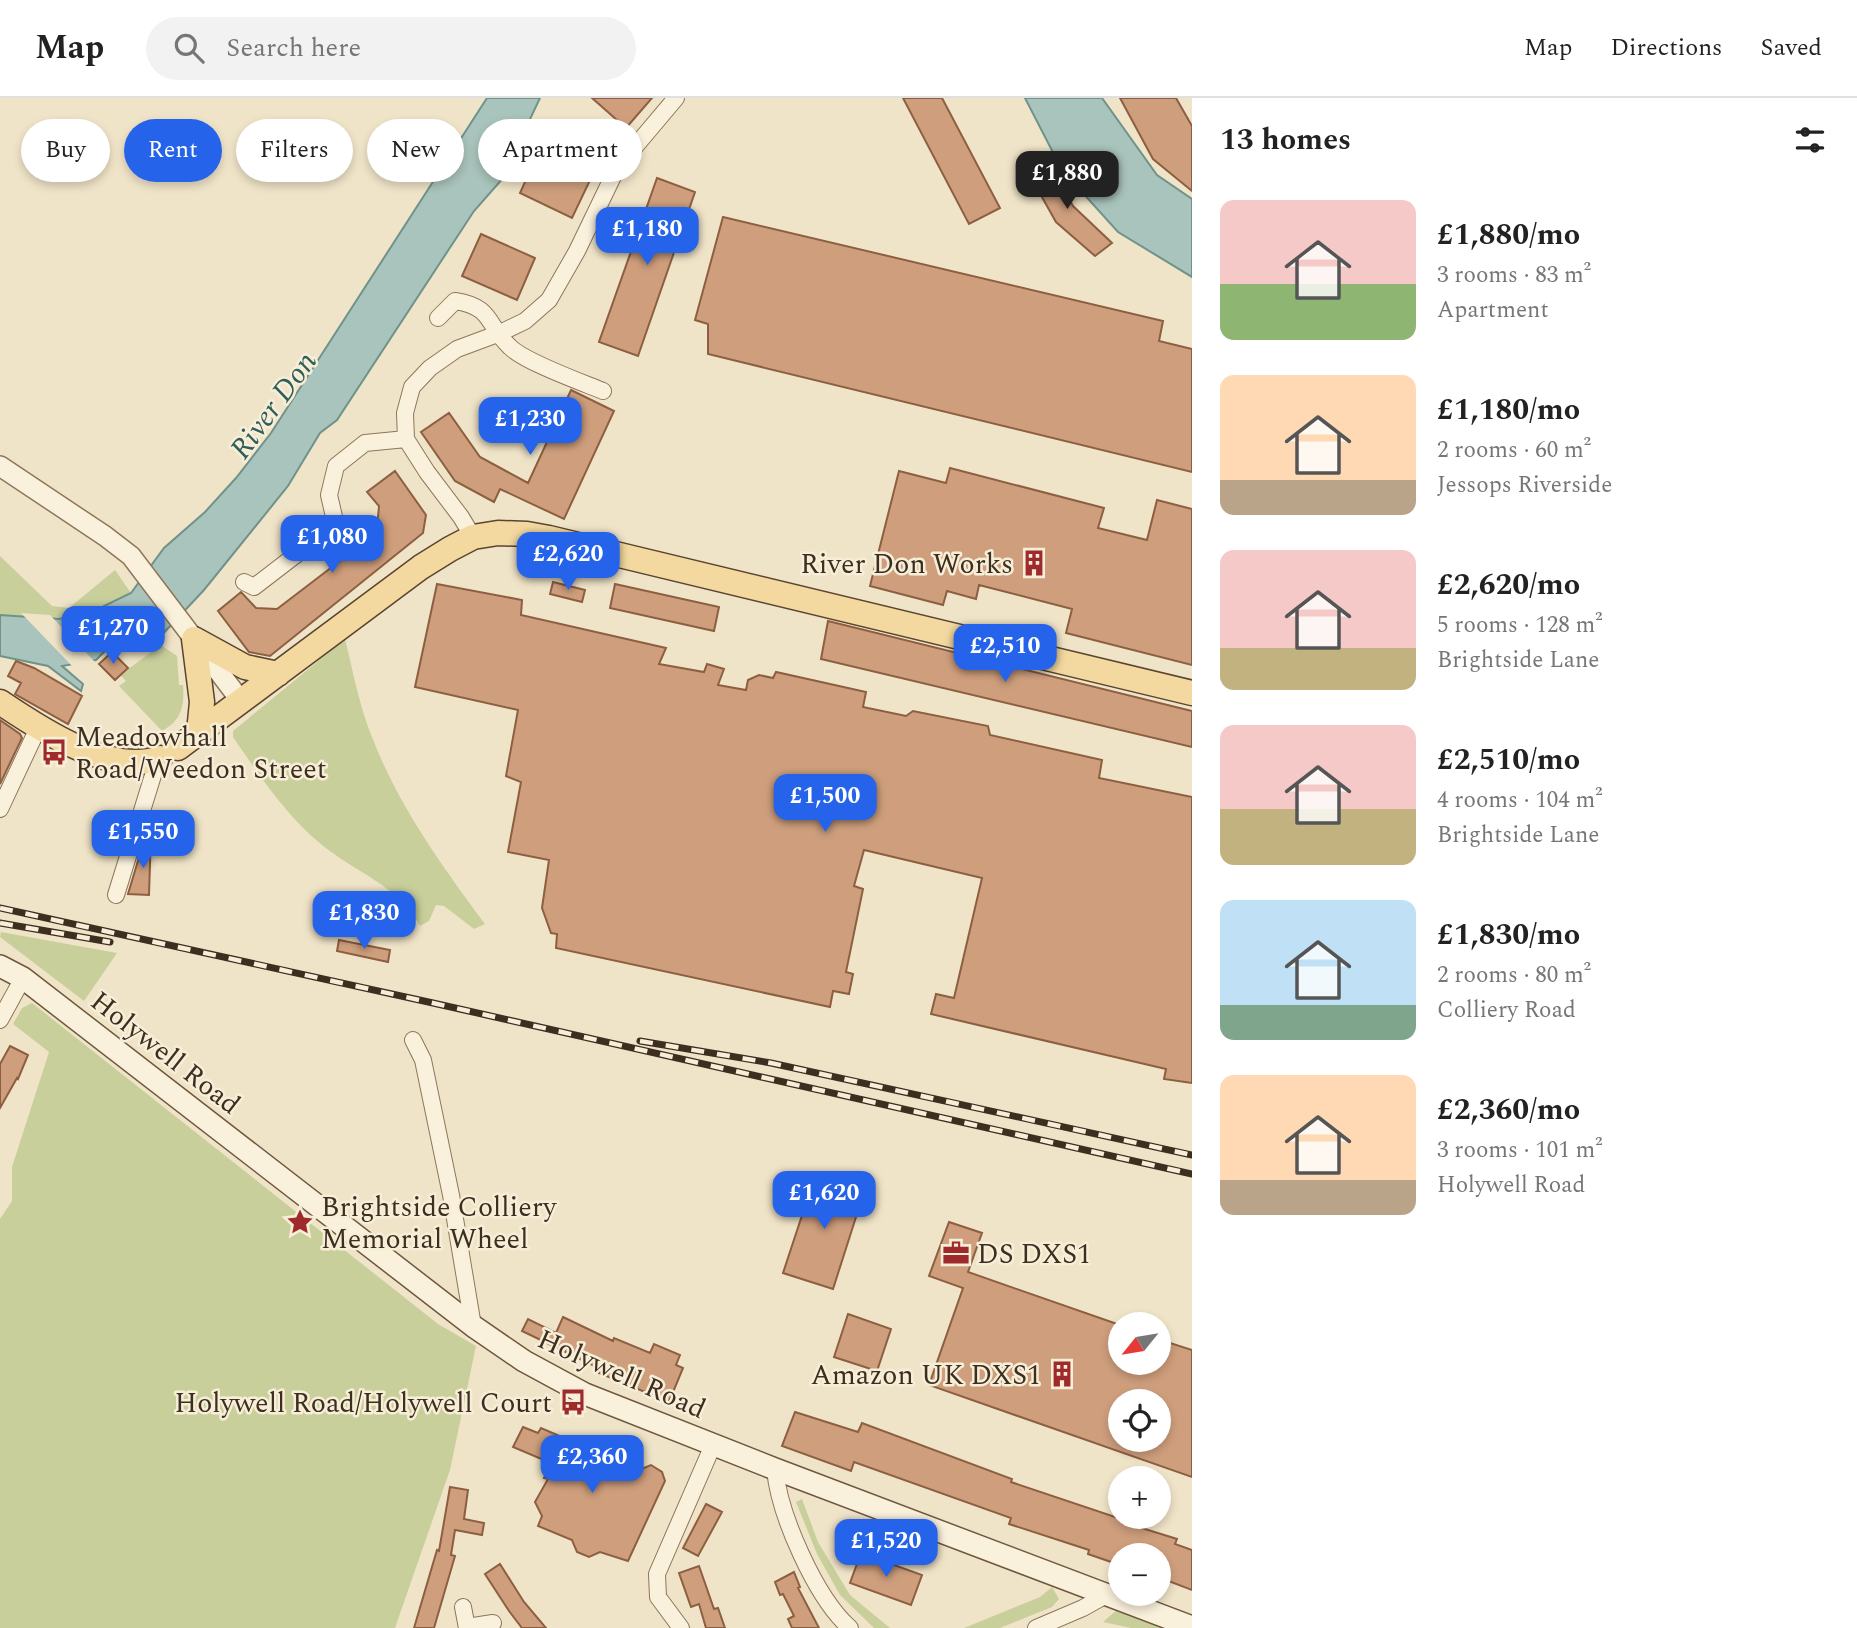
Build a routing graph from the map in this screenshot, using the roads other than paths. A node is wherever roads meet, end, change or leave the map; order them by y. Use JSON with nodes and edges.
{"nodes":[{"id":1,"x":676,"y":98,"type":"edge"},
{"id":2,"x":438,"y":318,"type":"dead end"},
{"id":3,"x":500,"y":333,"type":"junction"},
{"id":4,"x":603,"y":391,"type":"dead end"},
{"id":5,"x":406,"y":439,"type":"junction"},
{"id":6,"x":0,"y":466,"type":"edge"},
{"id":7,"x":473,"y":537,"type":"junction"},
{"id":8,"x":244,"y":582,"type":"dead end"},
{"id":9,"x":190,"y":634,"type":"junction"},
{"id":10,"x":278,"y":674,"type":"junction"},
{"id":11,"x":1192,"y":693,"type":"edge"},
{"id":12,"x":241,"y":701,"type":"junction"},
{"id":13,"x":0,"y":702,"type":"edge"},
{"id":14,"x":38,"y":728,"type":"junction"},
{"id":15,"x":200,"y":732,"type":"junction"},
{"id":16,"x":165,"y":755,"type":"junction"},
{"id":17,"x":0,"y":809,"type":"edge"},
{"id":18,"x":116,"y":895,"type":"dead end"},
{"id":19,"x":0,"y":966,"type":"edge"},
{"id":20,"x":23,"y":978,"type":"junction"},
{"id":21,"x":0,"y":1020,"type":"edge"},
{"id":22,"x":414,"y":1040,"type":"dead end"},
{"id":23,"x":473,"y":1326,"type":"junction"},
{"id":24,"x":713,"y":1445,"type":"junction"},
{"id":25,"x":775,"y":1469,"type":"junction"},
{"id":26,"x":1108,"y":1594,"type":"joint"},
{"id":27,"x":1139,"y":1606,"type":"edge"},
{"id":28,"x":463,"y":1607,"type":"dead end"},
{"id":29,"x":493,"y":1623,"type":"dead end"},
{"id":30,"x":467,"y":1627,"type":"edge"},
{"id":31,"x":1043,"y":1627,"type":"edge"},
{"id":32,"x":1192,"y":1627,"type":"edge"},
{"id":33,"x":681,"y":1628,"type":"edge"},
{"id":34,"x":850,"y":1628,"type":"edge"}],
"edges":[{"from":1,"to":3,"type":"street"},
{"from":2,"to":3,"type":"street"},
{"from":3,"to":4,"type":"street"},
{"from":3,"to":5,"type":"street"},
{"from":5,"to":7,"type":"street"},
{"from":5,"to":8,"type":"street"},
{"from":6,"to":9,"type":"street"},
{"from":7,"to":10,"type":"main road"},
{"from":7,"to":11,"type":"main road"},
{"from":9,"to":10,"type":"main road"},
{"from":9,"to":12,"type":"street"},
{"from":9,"to":15,"type":"main road"},
{"from":10,"to":12,"type":"main road"},
{"from":12,"to":15,"type":"main road"},
{"from":13,"to":14,"type":"main road"},
{"from":14,"to":16,"type":"main road"},
{"from":14,"to":17,"type":"street"},
{"from":15,"to":16,"type":"main road"},
{"from":16,"to":18,"type":"street"},
{"from":19,"to":20,"type":"main road","name":"Holywell Road"},
{"from":20,"to":21,"type":"street"},
{"from":20,"to":23,"type":"main road","name":"Holywell Road"},
{"from":22,"to":23,"type":"street"},
{"from":23,"to":24,"type":"main road","name":"Holywell Road"},
{"from":24,"to":25,"type":"main road","name":"Holywell Road"},
{"from":24,"to":33,"type":"street"},
{"from":25,"to":26,"type":"main road","name":"Holywell Road"},
{"from":25,"to":34,"type":"street"},
{"from":26,"to":31,"type":"street"},
{"from":27,"to":32,"type":"main road","name":"Holywell Road"},
{"from":28,"to":30,"type":"street"},
{"from":29,"to":30,"type":"street"}]}
